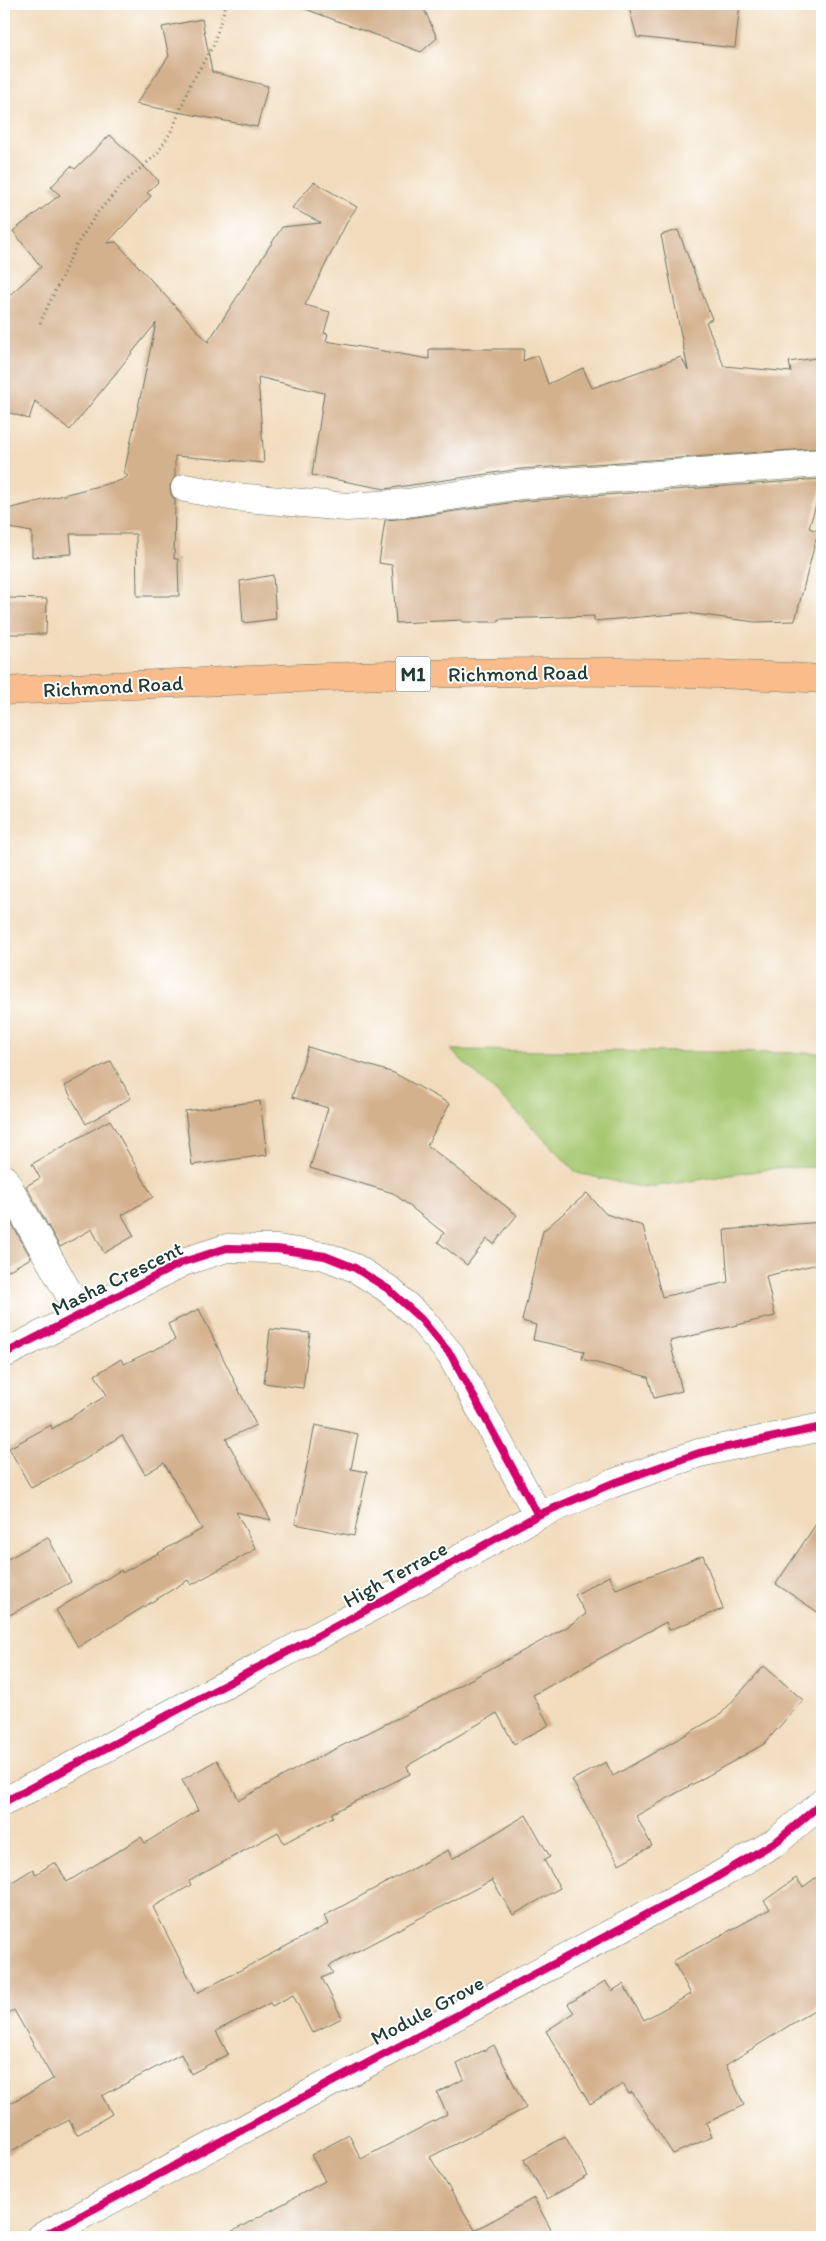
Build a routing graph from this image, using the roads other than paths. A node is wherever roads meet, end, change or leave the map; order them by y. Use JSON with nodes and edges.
{"nodes":[{"id":1,"x":822,"y":462,"type":"edge"},
{"id":2,"x":185,"y":488,"type":"dead end"},
{"id":3,"x":822,"y":679,"type":"edge"},
{"id":4,"x":4,"y":691,"type":"edge"},
{"id":5,"x":4,"y":1179,"type":"edge"},
{"id":6,"x":81,"y":1315,"type":"junction"},
{"id":7,"x":4,"y":1354,"type":"edge"},
{"id":8,"x":822,"y":1427,"type":"edge"},
{"id":9,"x":538,"y":1516,"type":"junction"},
{"id":10,"x":4,"y":1802,"type":"edge"},
{"id":11,"x":822,"y":1803,"type":"edge"},
{"id":12,"x":41,"y":2237,"type":"edge"}],
"edges":[{"from":1,"to":2,"type":"street"},
{"from":3,"to":4,"type":"highway","name":"Richmond Road","number":"M1"},
{"from":5,"to":6,"type":"street"},
{"from":6,"to":7,"type":"street","name":"Masha Crescent"},
{"from":6,"to":9,"type":"street","name":"Masha Crescent"},
{"from":8,"to":9,"type":"street","name":"High Terrace"},
{"from":9,"to":10,"type":"street","name":"High Terrace"},
{"from":11,"to":12,"type":"street","name":"Module Grove"}]}
